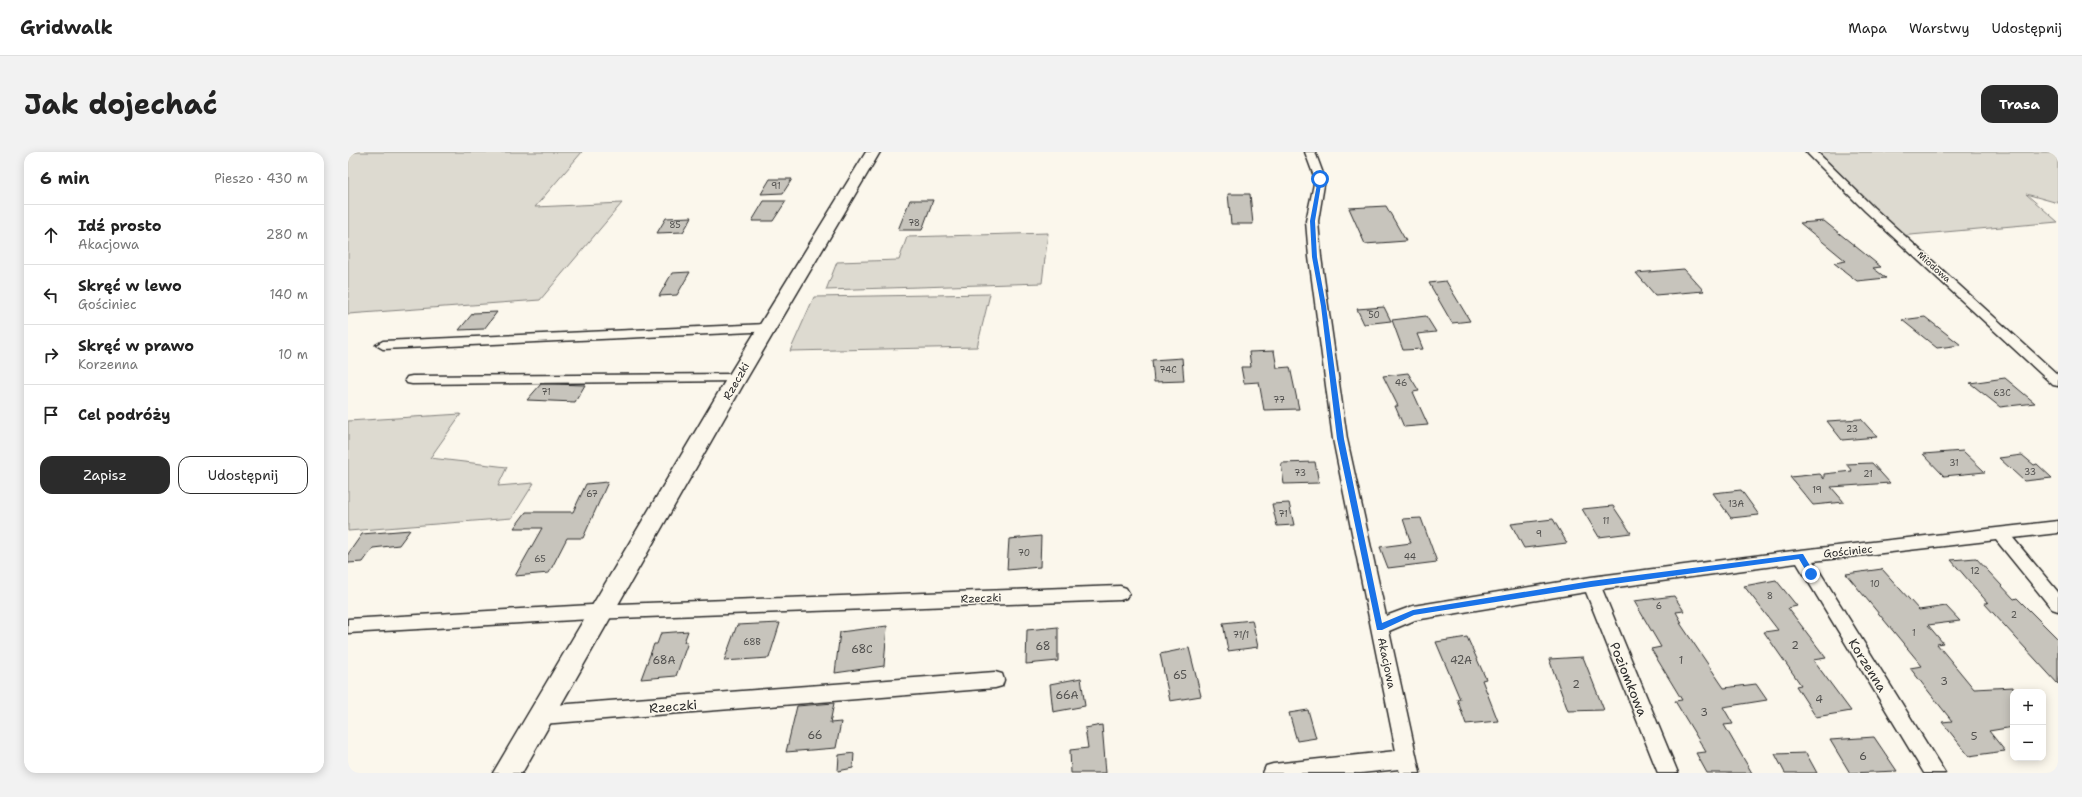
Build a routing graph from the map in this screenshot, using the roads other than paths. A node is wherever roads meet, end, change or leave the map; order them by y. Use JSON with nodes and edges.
{"nodes":[{"id":1,"x":873,"y":152,"type":"edge"},
{"id":2,"x":1310,"y":152,"type":"edge"},
{"id":3,"x":1811,"y":152,"type":"edge"},
{"id":4,"x":767,"y":328,"type":"junction"},
{"id":5,"x":383,"y":345,"type":"dead end"},
{"id":6,"x":737,"y":378,"type":"junction"},
{"id":7,"x":412,"y":380,"type":"dead end"},
{"id":8,"x":2058,"y":382,"type":"edge"},
{"id":9,"x":2058,"y":527,"type":"edge"},
{"id":10,"x":2000,"y":534,"type":"junction"},
{"id":11,"x":1801,"y":556,"type":"junction"},
{"id":12,"x":1591,"y":584,"type":"junction"},
{"id":13,"x":1120,"y":593,"type":"dead end"},
{"id":14,"x":2058,"y":604,"type":"edge"},
{"id":15,"x":602,"y":612,"type":"junction"},
{"id":16,"x":348,"y":626,"type":"edge"},
{"id":17,"x":1379,"y":627,"type":"junction"},
{"id":18,"x":995,"y":680,"type":"dead end"},
{"id":19,"x":542,"y":715,"type":"junction"},
{"id":20,"x":1409,"y":766,"type":"edge"},
{"id":21,"x":507,"y":773,"type":"edge"},
{"id":22,"x":1273,"y":773,"type":"edge"},
{"id":23,"x":1668,"y":773,"type":"edge"},
{"id":24,"x":1935,"y":773,"type":"edge"}],
"edges":[{"from":1,"to":4,"type":"main road","name":"Rzeczki"},
{"from":2,"to":17,"type":"street","name":"Akacjowa"},
{"from":3,"to":8,"type":"street","name":"Miodowa"},
{"from":4,"to":5,"type":"street"},
{"from":4,"to":6,"type":"main road","name":"Rzeczki"},
{"from":6,"to":7,"type":"street"},
{"from":6,"to":15,"type":"main road","name":"Rzeczki"},
{"from":9,"to":10,"type":"street","name":"Gościniec"},
{"from":10,"to":11,"type":"street","name":"Gościniec"},
{"from":10,"to":14,"type":"street"},
{"from":11,"to":12,"type":"street","name":"Gościniec"},
{"from":11,"to":24,"type":"street","name":"Korzenna"},
{"from":12,"to":17,"type":"street","name":"Gościniec"},
{"from":12,"to":23,"type":"street","name":"Poziomkowa"},
{"from":13,"to":15,"type":"street","name":"Rzeczki"},
{"from":15,"to":16,"type":"street","name":"Rzeczki"},
{"from":15,"to":19,"type":"main road","name":"Rzeczki"},
{"from":17,"to":20,"type":"street","name":"Akacjowa"},
{"from":18,"to":19,"type":"street","name":"Rzeczki"},
{"from":19,"to":21,"type":"main road","name":"Rzeczki"},
{"from":20,"to":22,"type":"street"}]}
